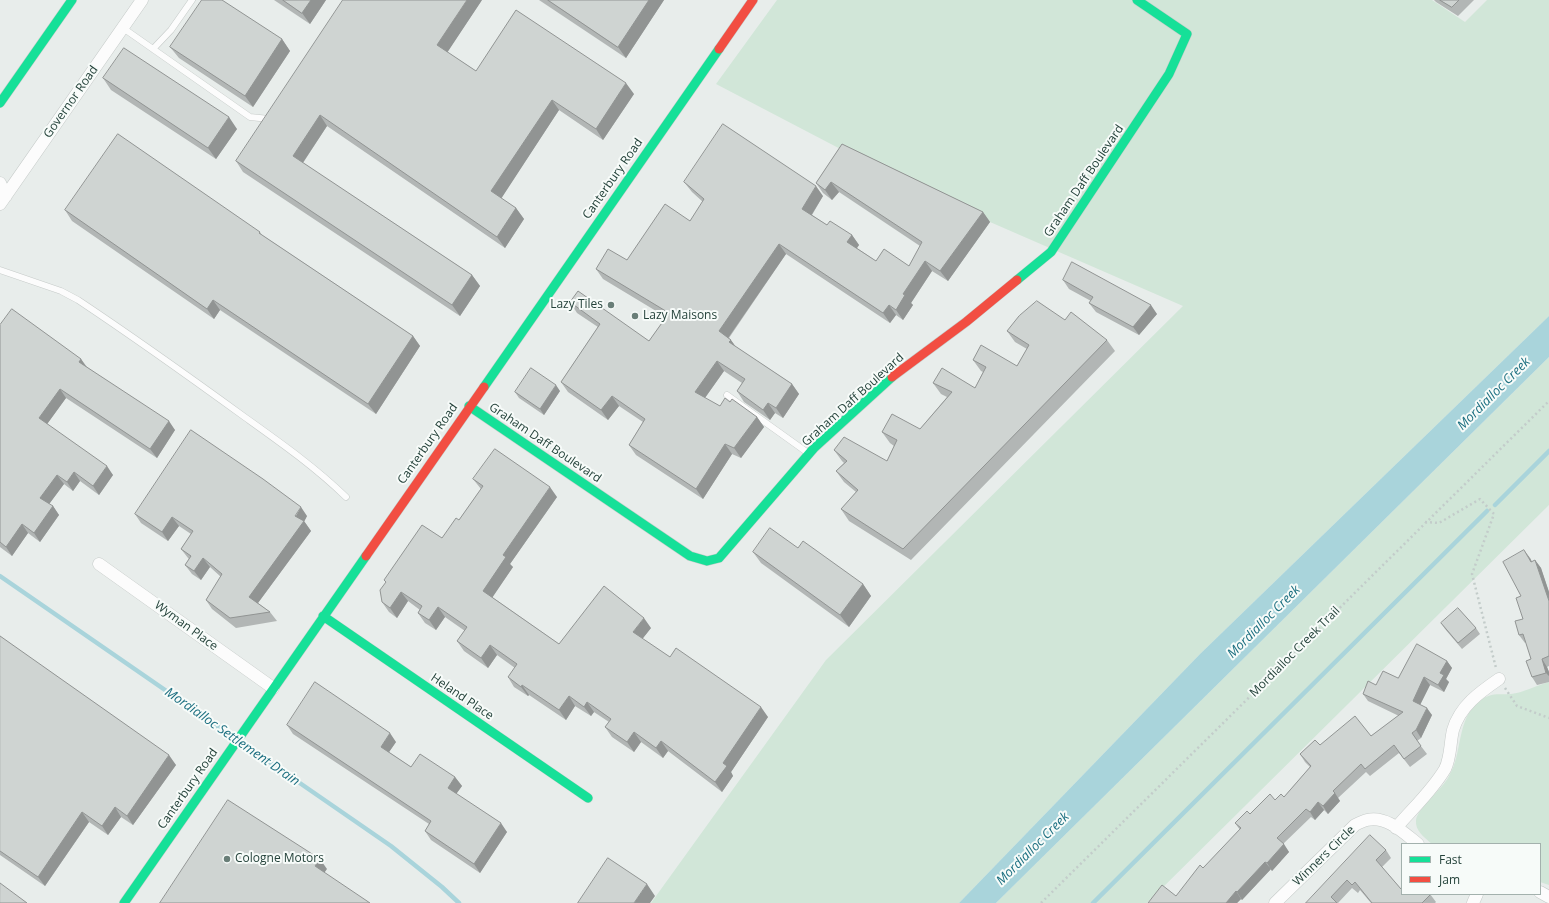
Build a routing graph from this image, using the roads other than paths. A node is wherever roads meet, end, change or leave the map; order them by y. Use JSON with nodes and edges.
{"nodes":[{"id":1,"x":72,"y":0,"type":"edge"},
{"id":2,"x":142,"y":0,"type":"edge"},
{"id":3,"x":192,"y":0,"type":"edge"},
{"id":4,"x":753,"y":0,"type":"edge"},
{"id":5,"x":1137,"y":0,"type":"edge"},
{"id":6,"x":123,"y":28,"type":"junction"},
{"id":7,"x":154,"y":49,"type":"junction"},
{"id":8,"x":0,"y":104,"type":"edge"},
{"id":9,"x":273,"y":113,"type":"edge"},
{"id":10,"x":0,"y":183,"type":"edge"},
{"id":11,"x":3,"y":200,"type":"edge"},
{"id":12,"x":0,"y":270,"type":"edge"},
{"id":13,"x":727,"y":395,"type":"dead end"},
{"id":14,"x":470,"y":406,"type":"junction"},
{"id":15,"x":809,"y":454,"type":"junction"},
{"id":16,"x":346,"y":497,"type":"dead end"},
{"id":17,"x":99,"y":564,"type":"dead end"},
{"id":18,"x":323,"y":616,"type":"junction"},
{"id":19,"x":1499,"y":679,"type":"road end"},
{"id":20,"x":273,"y":688,"type":"junction"},
{"id":21,"x":588,"y":798,"type":"dead end"},
{"id":22,"x":1396,"y":828,"type":"junction"},
{"id":23,"x":1417,"y":843,"type":"edge"},
{"id":24,"x":124,"y":903,"type":"edge"},
{"id":25,"x":1275,"y":903,"type":"edge"}],
"edges":[{"from":1,"to":8,"type":"street"},
{"from":2,"to":6,"type":"street","name":"Governor Road"},
{"from":3,"to":7,"type":"lane"},
{"from":4,"to":14,"type":"street","name":"Canterbury Road"},
{"from":5,"to":15,"type":"street","name":"Graham Daff Boulevard"},
{"from":6,"to":7,"type":"lane"},
{"from":6,"to":11,"type":"street","name":"Governor Road"},
{"from":7,"to":9,"type":"lane"},
{"from":10,"to":11,"type":"street"},
{"from":12,"to":16,"type":"lane"},
{"from":13,"to":15,"type":"lane"},
{"from":14,"to":15,"type":"street","name":"Graham Daff Boulevard"},
{"from":14,"to":18,"type":"street","name":"Canterbury Road"},
{"from":17,"to":20,"type":"street","name":"Wyman Place"},
{"from":18,"to":20,"type":"street","name":"Canterbury Road"},
{"from":18,"to":21,"type":"street","name":"Heland Place"},
{"from":19,"to":22,"type":"street"},
{"from":20,"to":24,"type":"street","name":"Canterbury Road"},
{"from":22,"to":23,"type":"street","name":"Winners Circle"},
{"from":22,"to":25,"type":"street","name":"Winners Circle"}]}
